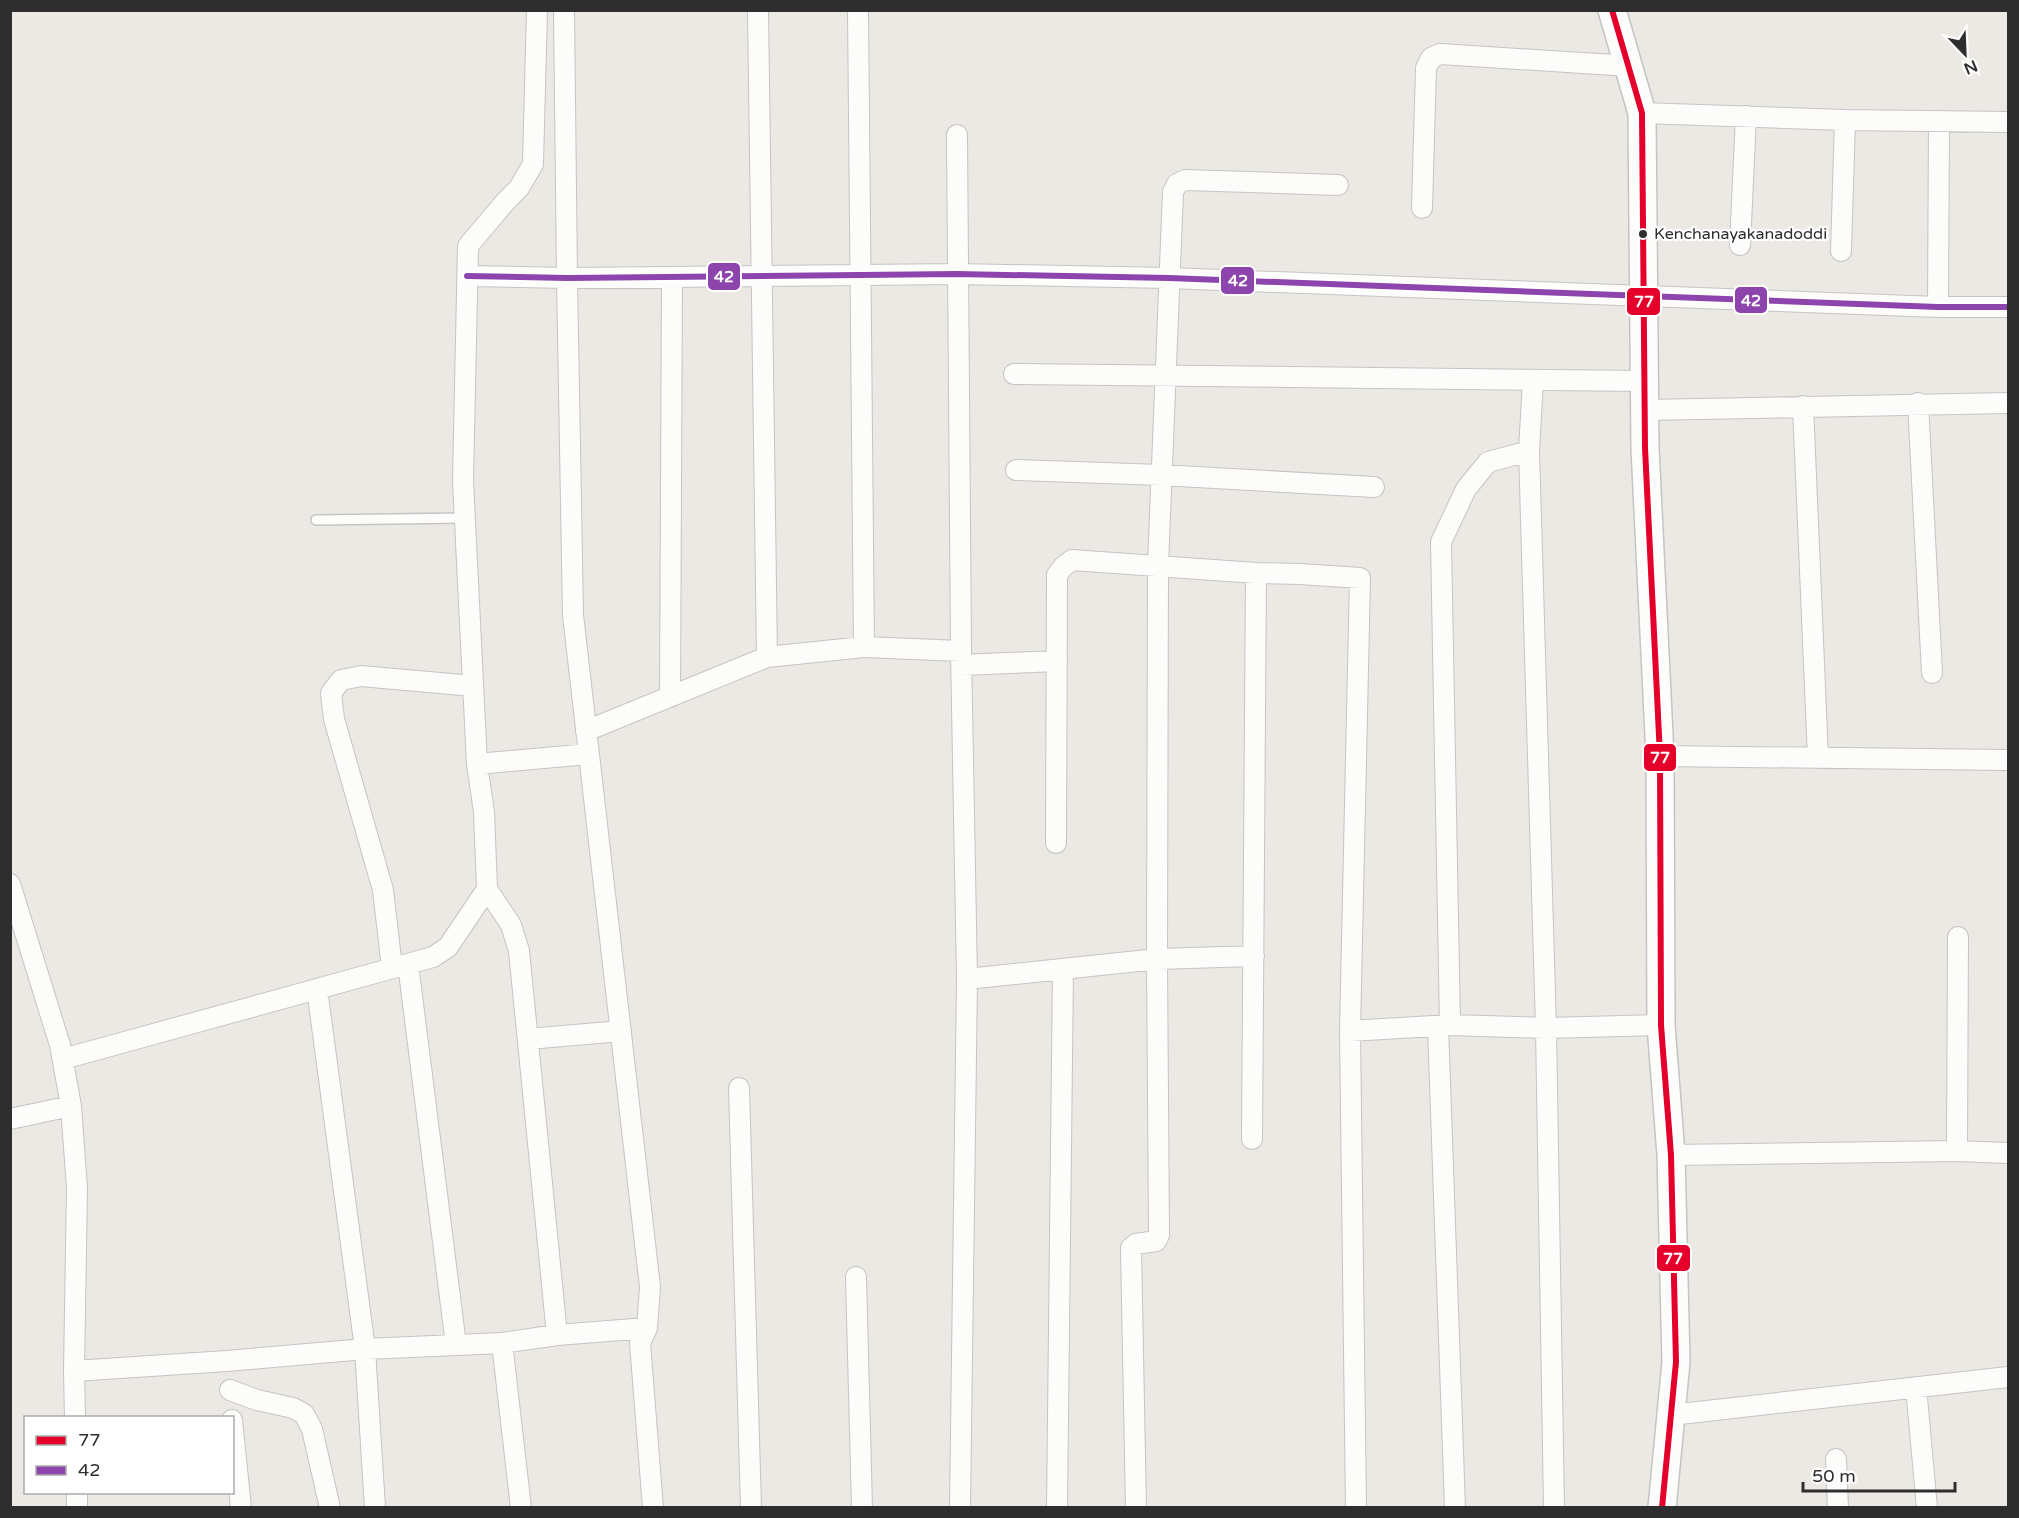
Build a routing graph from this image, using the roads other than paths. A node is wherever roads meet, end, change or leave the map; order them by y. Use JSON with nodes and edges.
{"nodes":[{"id":1,"x":537,"y":10,"type":"edge"},
{"id":2,"x":564,"y":10,"type":"edge"},
{"id":3,"x":758,"y":10,"type":"edge"},
{"id":4,"x":858,"y":10,"type":"edge"},
{"id":5,"x":1612,"y":10,"type":"edge"},
{"id":6,"x":1630,"y":66,"type":"junction"},
{"id":7,"x":1642,"y":112,"type":"junction"},
{"id":8,"x":1746,"y":116,"type":"junction"},
{"id":9,"x":1845,"y":120,"type":"junction"},
{"id":10,"x":1940,"y":122,"type":"junction"},
{"id":11,"x":2008,"y":122,"type":"edge"},
{"id":12,"x":957,"y":135,"type":"dead end"},
{"id":13,"x":1338,"y":185,"type":"dead end"},
{"id":14,"x":1422,"y":208,"type":"dead end"},
{"id":15,"x":1740,"y":245,"type":"dead end"},
{"id":16,"x":1841,"y":250,"type":"dead end"},
{"id":17,"x":860,"y":274,"type":"junction"},
{"id":18,"x":957,"y":274,"type":"junction"},
{"id":19,"x":466,"y":276,"type":"junction"},
{"id":20,"x":567,"y":278,"type":"junction"},
{"id":21,"x":672,"y":278,"type":"junction"},
{"id":22,"x":761,"y":278,"type":"junction"},
{"id":23,"x":1169,"y":278,"type":"junction"},
{"id":24,"x":1644,"y":296,"type":"junction"},
{"id":25,"x":1938,"y":307,"type":"junction"},
{"id":26,"x":2008,"y":307,"type":"edge"},
{"id":27,"x":1014,"y":374,"type":"dead end"},
{"id":28,"x":1165,"y":377,"type":"junction"},
{"id":29,"x":1533,"y":380,"type":"junction"},
{"id":30,"x":1645,"y":381,"type":"junction"},
{"id":31,"x":2008,"y":403,"type":"edge"},
{"id":32,"x":1918,"y":404,"type":"junction"},
{"id":33,"x":1803,"y":406,"type":"junction"},
{"id":34,"x":1645,"y":410,"type":"junction"},
{"id":35,"x":1529,"y":451,"type":"junction"},
{"id":36,"x":1016,"y":471,"type":"dead end"},
{"id":37,"x":1161,"y":476,"type":"junction"},
{"id":38,"x":1374,"y":487,"type":"dead end"},
{"id":39,"x":465,"y":518,"type":"junction"},
{"id":40,"x":316,"y":520,"type":"dead end"},
{"id":41,"x":1158,"y":565,"type":"junction"},
{"id":42,"x":1256,"y":573,"type":"junction"},
{"id":43,"x":864,"y":647,"type":"junction"},
{"id":44,"x":767,"y":657,"type":"junction"},
{"id":45,"x":961,"y":658,"type":"junction"},
{"id":46,"x":1057,"y":661,"type":"junction"},
{"id":47,"x":1932,"y":673,"type":"dead end"},
{"id":48,"x":473,"y":686,"type":"junction"},
{"id":49,"x":670,"y":697,"type":"junction"},
{"id":50,"x":586,"y":731,"type":"junction"},
{"id":51,"x":589,"y":754,"type":"junction"},
{"id":52,"x":1660,"y":756,"type":"junction"},
{"id":53,"x":1818,"y":758,"type":"junction"},
{"id":54,"x":2008,"y":760,"type":"edge"},
{"id":55,"x":477,"y":764,"type":"junction"},
{"id":56,"x":1056,"y":843,"type":"dead end"},
{"id":57,"x":10,"y":885,"type":"edge"},
{"id":58,"x":487,"y":889,"type":"junction"},
{"id":59,"x":1958,"y":937,"type":"dead end"},
{"id":60,"x":1254,"y":956,"type":"junction"},
{"id":61,"x":1157,"y":958,"type":"junction"},
{"id":62,"x":400,"y":966,"type":"junction"},
{"id":63,"x":1063,"y":969,"type":"junction"},
{"id":64,"x":967,"y":979,"type":"junction"},
{"id":65,"x":317,"y":989,"type":"junction"},
{"id":66,"x":1661,"y":1025,"type":"junction"},
{"id":67,"x":1444,"y":1026,"type":"junction"},
{"id":68,"x":1546,"y":1028,"type":"junction"},
{"id":69,"x":621,"y":1031,"type":"junction"},
{"id":70,"x":1350,"y":1031,"type":"junction"},
{"id":71,"x":528,"y":1039,"type":"junction"},
{"id":72,"x":63,"y":1059,"type":"junction"},
{"id":73,"x":739,"y":1088,"type":"dead end"},
{"id":74,"x":71,"y":1106,"type":"junction"},
{"id":75,"x":10,"y":1119,"type":"edge"},
{"id":76,"x":1252,"y":1139,"type":"dead end"},
{"id":77,"x":1957,"y":1150,"type":"junction"},
{"id":78,"x":2008,"y":1153,"type":"edge"},
{"id":79,"x":1671,"y":1155,"type":"junction"},
{"id":80,"x":856,"y":1277,"type":"dead end"},
{"id":81,"x":647,"y":1328,"type":"junction"},
{"id":82,"x":557,"y":1335,"type":"junction"},
{"id":83,"x":502,"y":1343,"type":"junction"},
{"id":84,"x":456,"y":1345,"type":"junction"},
{"id":85,"x":365,"y":1349,"type":"junction"},
{"id":86,"x":227,"y":1361,"type":"junction"},
{"id":87,"x":74,"y":1371,"type":"junction"},
{"id":88,"x":2008,"y":1377,"type":"edge"},
{"id":89,"x":1916,"y":1387,"type":"junction"},
{"id":90,"x":230,"y":1390,"type":"junction"},
{"id":91,"x":75,"y":1416,"type":"edge"},
{"id":92,"x":232,"y":1416,"type":"edge"},
{"id":93,"x":1671,"y":1416,"type":"junction"},
{"id":94,"x":234,"y":1439,"type":"edge"},
{"id":95,"x":1836,"y":1459,"type":"dead end"},
{"id":96,"x":241,"y":1508,"type":"edge"},
{"id":97,"x":330,"y":1508,"type":"edge"},
{"id":98,"x":375,"y":1508,"type":"edge"},
{"id":99,"x":520,"y":1508,"type":"edge"},
{"id":100,"x":653,"y":1508,"type":"edge"},
{"id":101,"x":751,"y":1508,"type":"edge"},
{"id":102,"x":862,"y":1508,"type":"edge"},
{"id":103,"x":960,"y":1508,"type":"edge"},
{"id":104,"x":1057,"y":1508,"type":"edge"},
{"id":105,"x":1136,"y":1508,"type":"edge"},
{"id":106,"x":1356,"y":1508,"type":"edge"},
{"id":107,"x":1455,"y":1508,"type":"edge"},
{"id":108,"x":1554,"y":1508,"type":"edge"},
{"id":109,"x":1662,"y":1508,"type":"edge"},
{"id":110,"x":1838,"y":1508,"type":"edge"},
{"id":111,"x":1927,"y":1508,"type":"edge"}],
"edges":[{"from":1,"to":19,"type":"street"},
{"from":2,"to":20,"type":"street"},
{"from":3,"to":22,"type":"street"},
{"from":4,"to":17,"type":"street"},
{"from":5,"to":6,"type":"street"},
{"from":6,"to":7,"type":"street"},
{"from":6,"to":14,"type":"street"},
{"from":7,"to":8,"type":"street"},
{"from":7,"to":24,"type":"street"},
{"from":8,"to":9,"type":"street"},
{"from":8,"to":15,"type":"street"},
{"from":9,"to":10,"type":"street"},
{"from":9,"to":16,"type":"street"},
{"from":10,"to":11,"type":"street"},
{"from":10,"to":25,"type":"street"},
{"from":12,"to":18,"type":"street"},
{"from":13,"to":23,"type":"street"},
{"from":17,"to":18,"type":"street"},
{"from":17,"to":22,"type":"street"},
{"from":17,"to":43,"type":"street"},
{"from":18,"to":23,"type":"street"},
{"from":18,"to":45,"type":"street"},
{"from":19,"to":20,"type":"street"},
{"from":19,"to":39,"type":"street"},
{"from":20,"to":21,"type":"street"},
{"from":20,"to":50,"type":"street"},
{"from":21,"to":22,"type":"street"},
{"from":21,"to":49,"type":"street"},
{"from":22,"to":44,"type":"street"},
{"from":23,"to":24,"type":"street"},
{"from":23,"to":28,"type":"street"},
{"from":24,"to":25,"type":"street"},
{"from":24,"to":30,"type":"street"},
{"from":25,"to":26,"type":"street"},
{"from":27,"to":28,"type":"street"},
{"from":28,"to":29,"type":"street"},
{"from":28,"to":37,"type":"street"},
{"from":29,"to":30,"type":"street"},
{"from":29,"to":35,"type":"street"},
{"from":30,"to":34,"type":"street"},
{"from":31,"to":32,"type":"street"},
{"from":32,"to":33,"type":"street"},
{"from":32,"to":47,"type":"street"},
{"from":33,"to":34,"type":"street"},
{"from":33,"to":53,"type":"street"},
{"from":34,"to":52,"type":"street"},
{"from":35,"to":67,"type":"street"},
{"from":35,"to":68,"type":"street"},
{"from":36,"to":37,"type":"street"},
{"from":37,"to":38,"type":"street"},
{"from":37,"to":41,"type":"street"},
{"from":39,"to":40,"type":"lane"},
{"from":39,"to":48,"type":"street"},
{"from":41,"to":42,"type":"street"},
{"from":41,"to":46,"type":"street"},
{"from":41,"to":61,"type":"street"},
{"from":42,"to":60,"type":"street"},
{"from":42,"to":70,"type":"street"},
{"from":43,"to":44,"type":"street"},
{"from":43,"to":45,"type":"street"},
{"from":44,"to":49,"type":"street"},
{"from":45,"to":46,"type":"street"},
{"from":45,"to":64,"type":"street"},
{"from":46,"to":56,"type":"street"},
{"from":48,"to":55,"type":"street"},
{"from":48,"to":62,"type":"street"},
{"from":49,"to":50,"type":"street"},
{"from":50,"to":51,"type":"street"},
{"from":51,"to":55,"type":"street"},
{"from":51,"to":69,"type":"street"},
{"from":52,"to":53,"type":"street"},
{"from":52,"to":66,"type":"street"},
{"from":53,"to":54,"type":"street"},
{"from":55,"to":58,"type":"street"},
{"from":57,"to":72,"type":"street"},
{"from":58,"to":62,"type":"street"},
{"from":58,"to":71,"type":"street"},
{"from":59,"to":77,"type":"street"},
{"from":60,"to":61,"type":"street"},
{"from":60,"to":76,"type":"street"},
{"from":61,"to":63,"type":"street"},
{"from":61,"to":105,"type":"street"},
{"from":62,"to":65,"type":"street"},
{"from":62,"to":84,"type":"street"},
{"from":63,"to":64,"type":"street"},
{"from":63,"to":104,"type":"street"},
{"from":64,"to":103,"type":"street"},
{"from":65,"to":72,"type":"street"},
{"from":65,"to":85,"type":"street"},
{"from":66,"to":68,"type":"street"},
{"from":66,"to":79,"type":"street"},
{"from":67,"to":68,"type":"street"},
{"from":67,"to":70,"type":"street"},
{"from":67,"to":107,"type":"street"},
{"from":68,"to":108,"type":"street"},
{"from":69,"to":71,"type":"street"},
{"from":69,"to":81,"type":"street"},
{"from":70,"to":106,"type":"street"},
{"from":71,"to":82,"type":"street"},
{"from":72,"to":74,"type":"street"},
{"from":73,"to":101,"type":"street"},
{"from":74,"to":75,"type":"street"},
{"from":74,"to":87,"type":"street"},
{"from":77,"to":78,"type":"street"},
{"from":77,"to":79,"type":"street"},
{"from":79,"to":93,"type":"street"},
{"from":80,"to":102,"type":"street"},
{"from":81,"to":82,"type":"street"},
{"from":81,"to":100,"type":"street"},
{"from":82,"to":83,"type":"street"},
{"from":83,"to":84,"type":"street"},
{"from":83,"to":99,"type":"street"},
{"from":84,"to":85,"type":"street"},
{"from":85,"to":86,"type":"street"},
{"from":85,"to":98,"type":"street"},
{"from":86,"to":87,"type":"street"},
{"from":86,"to":90,"type":"street"},
{"from":87,"to":91,"type":"street"},
{"from":88,"to":89,"type":"street"},
{"from":89,"to":93,"type":"street"},
{"from":89,"to":111,"type":"street"},
{"from":90,"to":92,"type":"street"},
{"from":90,"to":97,"type":"street"},
{"from":93,"to":109,"type":"street"},
{"from":94,"to":96,"type":"street"},
{"from":95,"to":110,"type":"street"}]}
